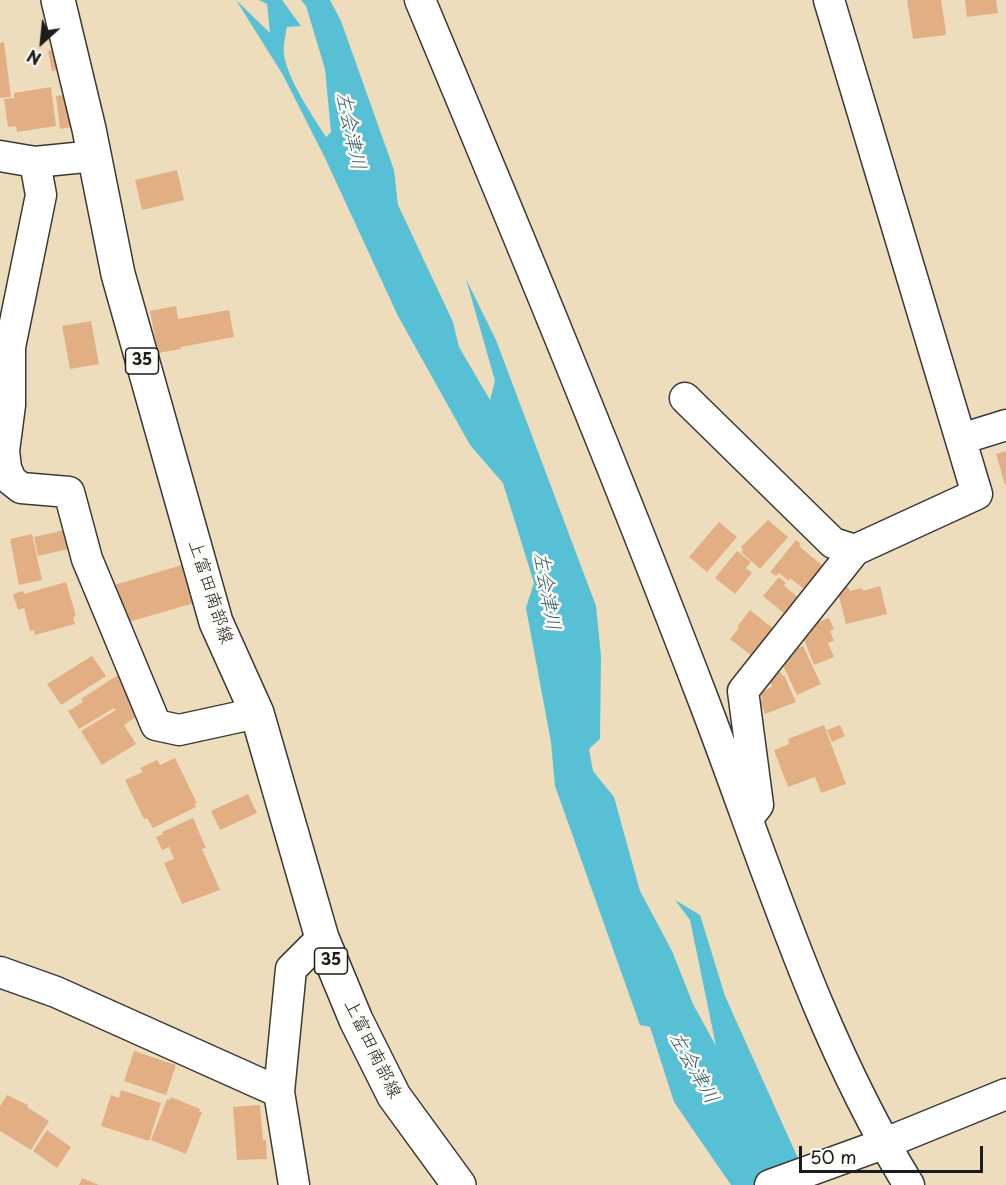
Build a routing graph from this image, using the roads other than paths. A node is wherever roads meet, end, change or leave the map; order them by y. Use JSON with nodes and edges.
{"nodes":[{"id":1,"x":58,"y":0,"type":"edge"},
{"id":2,"x":420,"y":0,"type":"edge"},
{"id":3,"x":830,"y":0,"type":"edge"},
{"id":4,"x":0,"y":156,"type":"edge"},
{"id":5,"x":95,"y":156,"type":"junction"},
{"id":6,"x":35,"y":162,"type":"junction"},
{"id":7,"x":685,"y":398,"type":"dead end"},
{"id":8,"x":1006,"y":425,"type":"edge"},
{"id":9,"x":961,"y":439,"type":"junction"},
{"id":10,"x":855,"y":550,"type":"junction"},
{"id":11,"x":257,"y":713,"type":"junction"},
{"id":12,"x":748,"y":819,"type":"junction"},
{"id":13,"x":322,"y":938,"type":"junction"},
{"id":14,"x":0,"y":972,"type":"edge"},
{"id":15,"x":279,"y":1092,"type":"junction"},
{"id":16,"x":1006,"y":1094,"type":"edge"},
{"id":17,"x":875,"y":1146,"type":"junction"},
{"id":18,"x":294,"y":1185,"type":"edge"},
{"id":19,"x":459,"y":1185,"type":"edge"},
{"id":20,"x":770,"y":1185,"type":"edge"},
{"id":21,"x":909,"y":1185,"type":"edge"}],
"edges":[{"from":1,"to":5,"type":"main road","name":"上富田南部線","number":"35"},
{"from":2,"to":12,"type":"street"},
{"from":3,"to":9,"type":"street"},
{"from":4,"to":6,"type":"street"},
{"from":5,"to":6,"type":"street"},
{"from":5,"to":11,"type":"main road","name":"上富田南部線","number":"35"},
{"from":6,"to":11,"type":"street"},
{"from":7,"to":10,"type":"street"},
{"from":8,"to":9,"type":"street"},
{"from":9,"to":10,"type":"street"},
{"from":10,"to":12,"type":"street"},
{"from":11,"to":13,"type":"main road","name":"上富田南部線","number":"35"},
{"from":12,"to":17,"type":"street"},
{"from":13,"to":15,"type":"street"},
{"from":13,"to":19,"type":"main road","name":"上富田南部線","number":"35"},
{"from":14,"to":15,"type":"street"},
{"from":15,"to":18,"type":"street"},
{"from":16,"to":17,"type":"street"},
{"from":17,"to":20,"type":"street"},
{"from":17,"to":21,"type":"street"}]}
